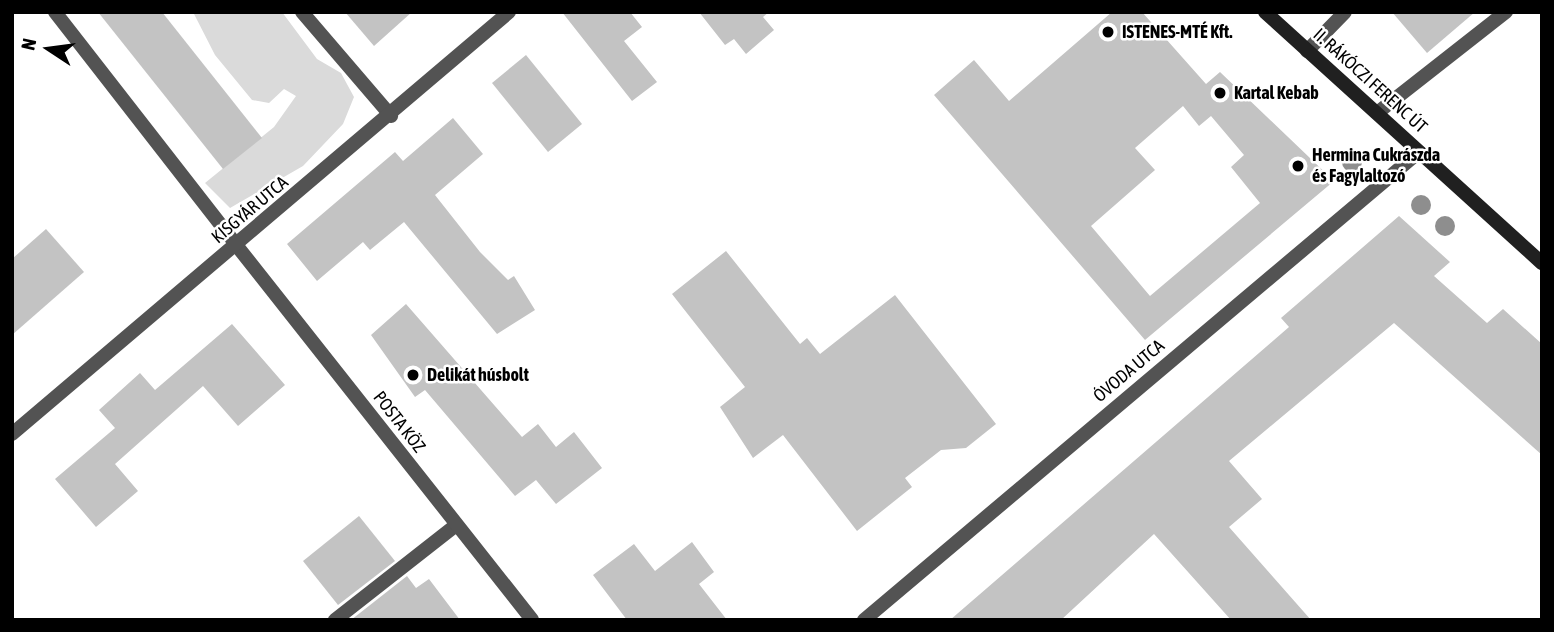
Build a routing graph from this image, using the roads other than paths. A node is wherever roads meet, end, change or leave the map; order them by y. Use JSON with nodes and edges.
{"nodes":[{"id":1,"x":55,"y":12,"type":"edge"},
{"id":2,"x":302,"y":12,"type":"edge"},
{"id":3,"x":509,"y":12,"type":"edge"},
{"id":4,"x":1265,"y":12,"type":"edge"},
{"id":5,"x":1345,"y":12,"type":"edge"},
{"id":6,"x":1506,"y":12,"type":"edge"},
{"id":7,"x":1307,"y":51,"type":"junction"},
{"id":8,"x":1377,"y":113,"type":"junction"},
{"id":9,"x":391,"y":116,"type":"junction"},
{"id":10,"x":1419,"y":152,"type":"junction"},
{"id":11,"x":237,"y":246,"type":"junction"},
{"id":12,"x":1542,"y":263,"type":"edge"},
{"id":13,"x":12,"y":434,"type":"edge"},
{"id":14,"x":455,"y":526,"type":"junction"},
{"id":15,"x":335,"y":620,"type":"edge"},
{"id":16,"x":532,"y":620,"type":"edge"},
{"id":17,"x":864,"y":620,"type":"edge"}],
"edges":[{"from":1,"to":11,"type":"street","name":"POSTA KÖZ"},
{"from":2,"to":9,"type":"street"},
{"from":3,"to":9,"type":"street","name":"KISGYÁR UTCA"},
{"from":4,"to":7,"type":"main road","name":"II. RÁKÓCZI FERENC ÚT"},
{"from":5,"to":7,"type":"street"},
{"from":6,"to":8,"type":"street"},
{"from":7,"to":8,"type":"main road","name":"II. RÁKÓCZI FERENC ÚT"},
{"from":8,"to":10,"type":"main road","name":"II. RÁKÓCZI FERENC ÚT"},
{"from":9,"to":11,"type":"street","name":"KISGYÁR UTCA"},
{"from":10,"to":12,"type":"main road","name":"II. RÁKÓCZI FERENC ÚT"},
{"from":10,"to":17,"type":"street","name":"ÓVODA UTCA"},
{"from":11,"to":13,"type":"street","name":"KISGYÁR UTCA"},
{"from":11,"to":14,"type":"street","name":"POSTA KÖZ"},
{"from":14,"to":15,"type":"street"},
{"from":14,"to":16,"type":"street","name":"POSTA KÖZ"}]}
